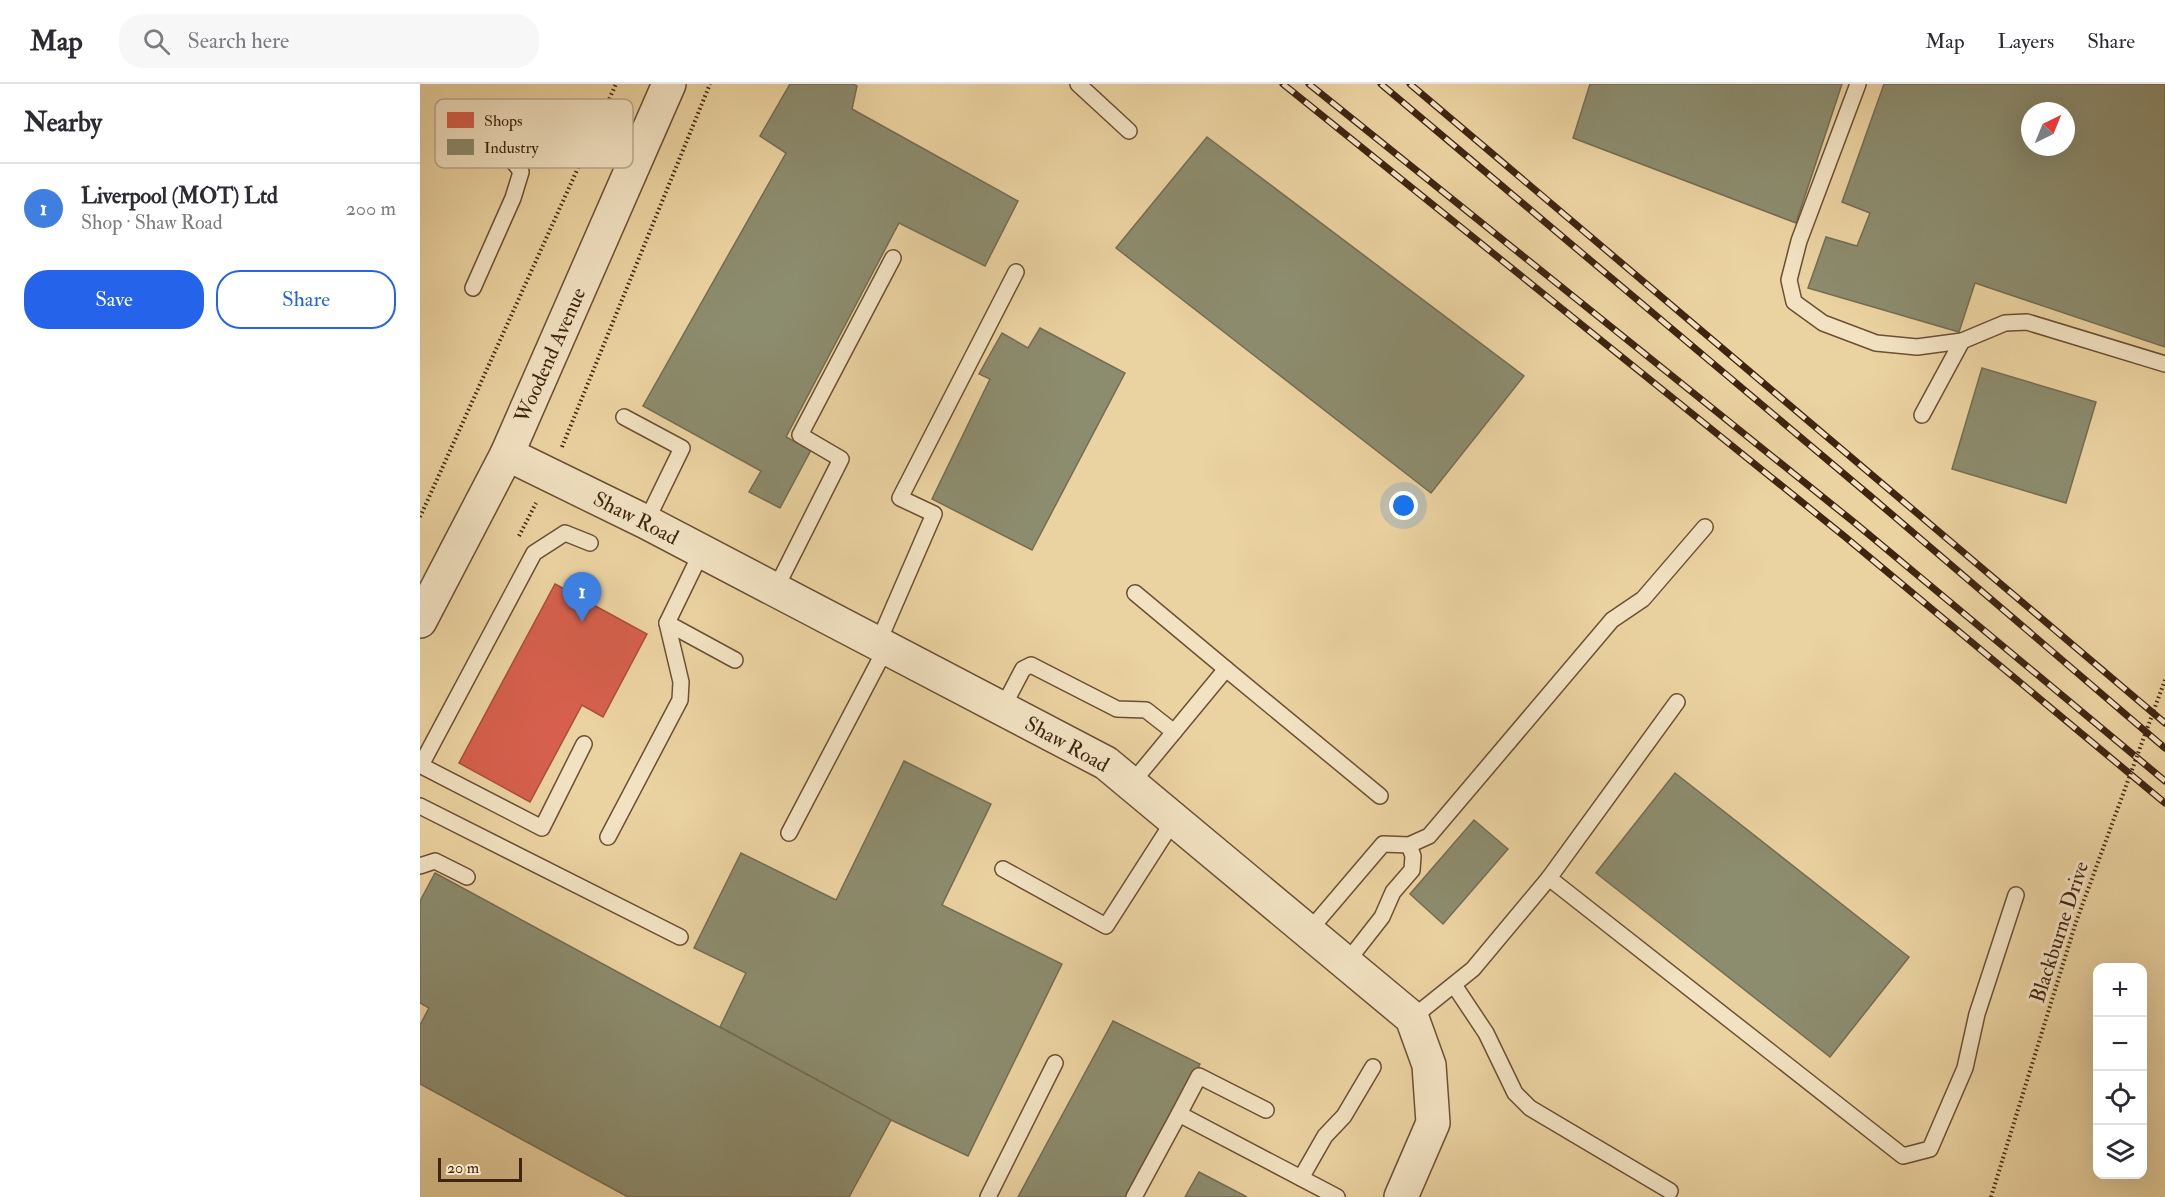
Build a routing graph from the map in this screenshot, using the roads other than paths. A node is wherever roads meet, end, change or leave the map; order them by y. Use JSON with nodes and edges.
{"nodes":[{"id":1,"x":669,"y":84,"type":"edge"},
{"id":2,"x":1078,"y":84,"type":"edge"},
{"id":3,"x":1858,"y":84,"type":"edge"},
{"id":4,"x":1129,"y":131,"type":"dead end"},
{"id":5,"x":633,"y":166,"type":"edge"},
{"id":6,"x":518,"y":168,"type":"edge"},
{"id":7,"x":632,"y":168,"type":"edge"},
{"id":8,"x":893,"y":258,"type":"dead end"},
{"id":9,"x":1016,"y":272,"type":"dead end"},
{"id":10,"x":473,"y":288,"type":"dead end"},
{"id":11,"x":1962,"y":341,"type":"junction"},
{"id":12,"x":2165,"y":364,"type":"edge"},
{"id":13,"x":1922,"y":415,"type":"dead end"},
{"id":14,"x":624,"y":417,"type":"dead end"},
{"id":15,"x":507,"y":454,"type":"junction"},
{"id":16,"x":646,"y":522,"type":"junction"},
{"id":17,"x":1705,"y":527,"type":"dead end"},
{"id":18,"x":590,"y":543,"type":"dead end"},
{"id":19,"x":702,"y":551,"type":"junction"},
{"id":20,"x":775,"y":590,"type":"junction"},
{"id":21,"x":1135,"y":593,"type":"dead end"},
{"id":22,"x":420,"y":621,"type":"edge"},
{"id":23,"x":667,"y":623,"type":"junction"},
{"id":24,"x":882,"y":646,"type":"junction"},
{"id":25,"x":735,"y":660,"type":"dead end"},
{"id":26,"x":1226,"y":669,"type":"junction"},
{"id":27,"x":1677,"y":702,"type":"dead end"},
{"id":28,"x":1002,"y":709,"type":"junction"},
{"id":29,"x":1174,"y":732,"type":"junction"},
{"id":30,"x":584,"y":744,"type":"dead end"},
{"id":31,"x":421,"y":765,"type":"edge"},
{"id":32,"x":1131,"y":784,"type":"junction"},
{"id":33,"x":1380,"y":796,"type":"dead end"},
{"id":34,"x":420,"y":806,"type":"edge"},
{"id":35,"x":1174,"y":820,"type":"junction"},
{"id":36,"x":789,"y":833,"type":"dead end"},
{"id":37,"x":608,"y":837,"type":"dead end"},
{"id":38,"x":1409,"y":844,"type":"junction"},
{"id":39,"x":420,"y":866,"type":"edge"},
{"id":40,"x":1003,"y":869,"type":"dead end"},
{"id":41,"x":467,"y":877,"type":"dead end"},
{"id":42,"x":1549,"y":878,"type":"junction"},
{"id":43,"x":2016,"y":895,"type":"dead end"},
{"id":44,"x":1308,"y":932,"type":"junction"},
{"id":45,"x":680,"y":937,"type":"dead end"},
{"id":46,"x":1346,"y":963,"type":"junction"},
{"id":47,"x":1454,"y":985,"type":"junction"},
{"id":48,"x":1412,"y":1018,"type":"junction"},
{"id":49,"x":1055,"y":1063,"type":"dead end"},
{"id":50,"x":1373,"y":1067,"type":"dead end"},
{"id":51,"x":1266,"y":1110,"type":"dead end"},
{"id":52,"x":1179,"y":1114,"type":"junction"},
{"id":53,"x":1301,"y":1178,"type":"junction"},
{"id":54,"x":1670,"y":1191,"type":"dead end"},
{"id":55,"x":988,"y":1197,"type":"edge"},
{"id":56,"x":1134,"y":1197,"type":"edge"},
{"id":57,"x":1337,"y":1197,"type":"edge"},
{"id":58,"x":1401,"y":1197,"type":"edge"}],
"edges":[{"from":1,"to":5,"type":"street","name":"Woodend Avenue"},
{"from":2,"to":4,"type":"lane"},
{"from":3,"to":11,"type":"lane"},
{"from":6,"to":10,"type":"lane"},
{"from":7,"to":15,"type":"street","name":"Woodend Avenue"},
{"from":8,"to":20,"type":"lane"},
{"from":9,"to":24,"type":"lane"},
{"from":11,"to":12,"type":"lane"},
{"from":11,"to":13,"type":"lane"},
{"from":14,"to":16,"type":"lane"},
{"from":15,"to":16,"type":"street","name":"Shaw Road"},
{"from":15,"to":22,"type":"street","name":"Woodend Avenue"},
{"from":16,"to":19,"type":"street","name":"Shaw Road"},
{"from":17,"to":38,"type":"lane"},
{"from":18,"to":31,"type":"lane"},
{"from":19,"to":20,"type":"street","name":"Shaw Road"},
{"from":19,"to":23,"type":"lane"},
{"from":20,"to":24,"type":"street","name":"Shaw Road"},
{"from":21,"to":26,"type":"lane"},
{"from":23,"to":25,"type":"lane"},
{"from":23,"to":37,"type":"lane"},
{"from":24,"to":28,"type":"street","name":"Shaw Road"},
{"from":24,"to":36,"type":"lane"},
{"from":26,"to":29,"type":"lane"},
{"from":26,"to":33,"type":"lane"},
{"from":27,"to":42,"type":"lane"},
{"from":28,"to":29,"type":"lane"},
{"from":28,"to":32,"type":"street","name":"Shaw Road"},
{"from":29,"to":32,"type":"lane"},
{"from":30,"to":31,"type":"lane"},
{"from":32,"to":35,"type":"street","name":"Shaw Road"},
{"from":34,"to":45,"type":"lane"},
{"from":35,"to":40,"type":"lane"},
{"from":35,"to":44,"type":"street","name":"Shaw Road"},
{"from":38,"to":44,"type":"lane"},
{"from":38,"to":46,"type":"lane"},
{"from":39,"to":41,"type":"lane"},
{"from":42,"to":43,"type":"lane"},
{"from":42,"to":47,"type":"lane"},
{"from":44,"to":46,"type":"street","name":"Shaw Road"},
{"from":46,"to":48,"type":"street","name":"Shaw Road"},
{"from":47,"to":48,"type":"lane"},
{"from":47,"to":54,"type":"lane"},
{"from":48,"to":58,"type":"street"},
{"from":49,"to":55,"type":"lane"},
{"from":50,"to":53,"type":"lane"},
{"from":51,"to":52,"type":"lane"},
{"from":52,"to":53,"type":"lane"},
{"from":52,"to":56,"type":"lane"},
{"from":53,"to":57,"type":"lane"}]}
